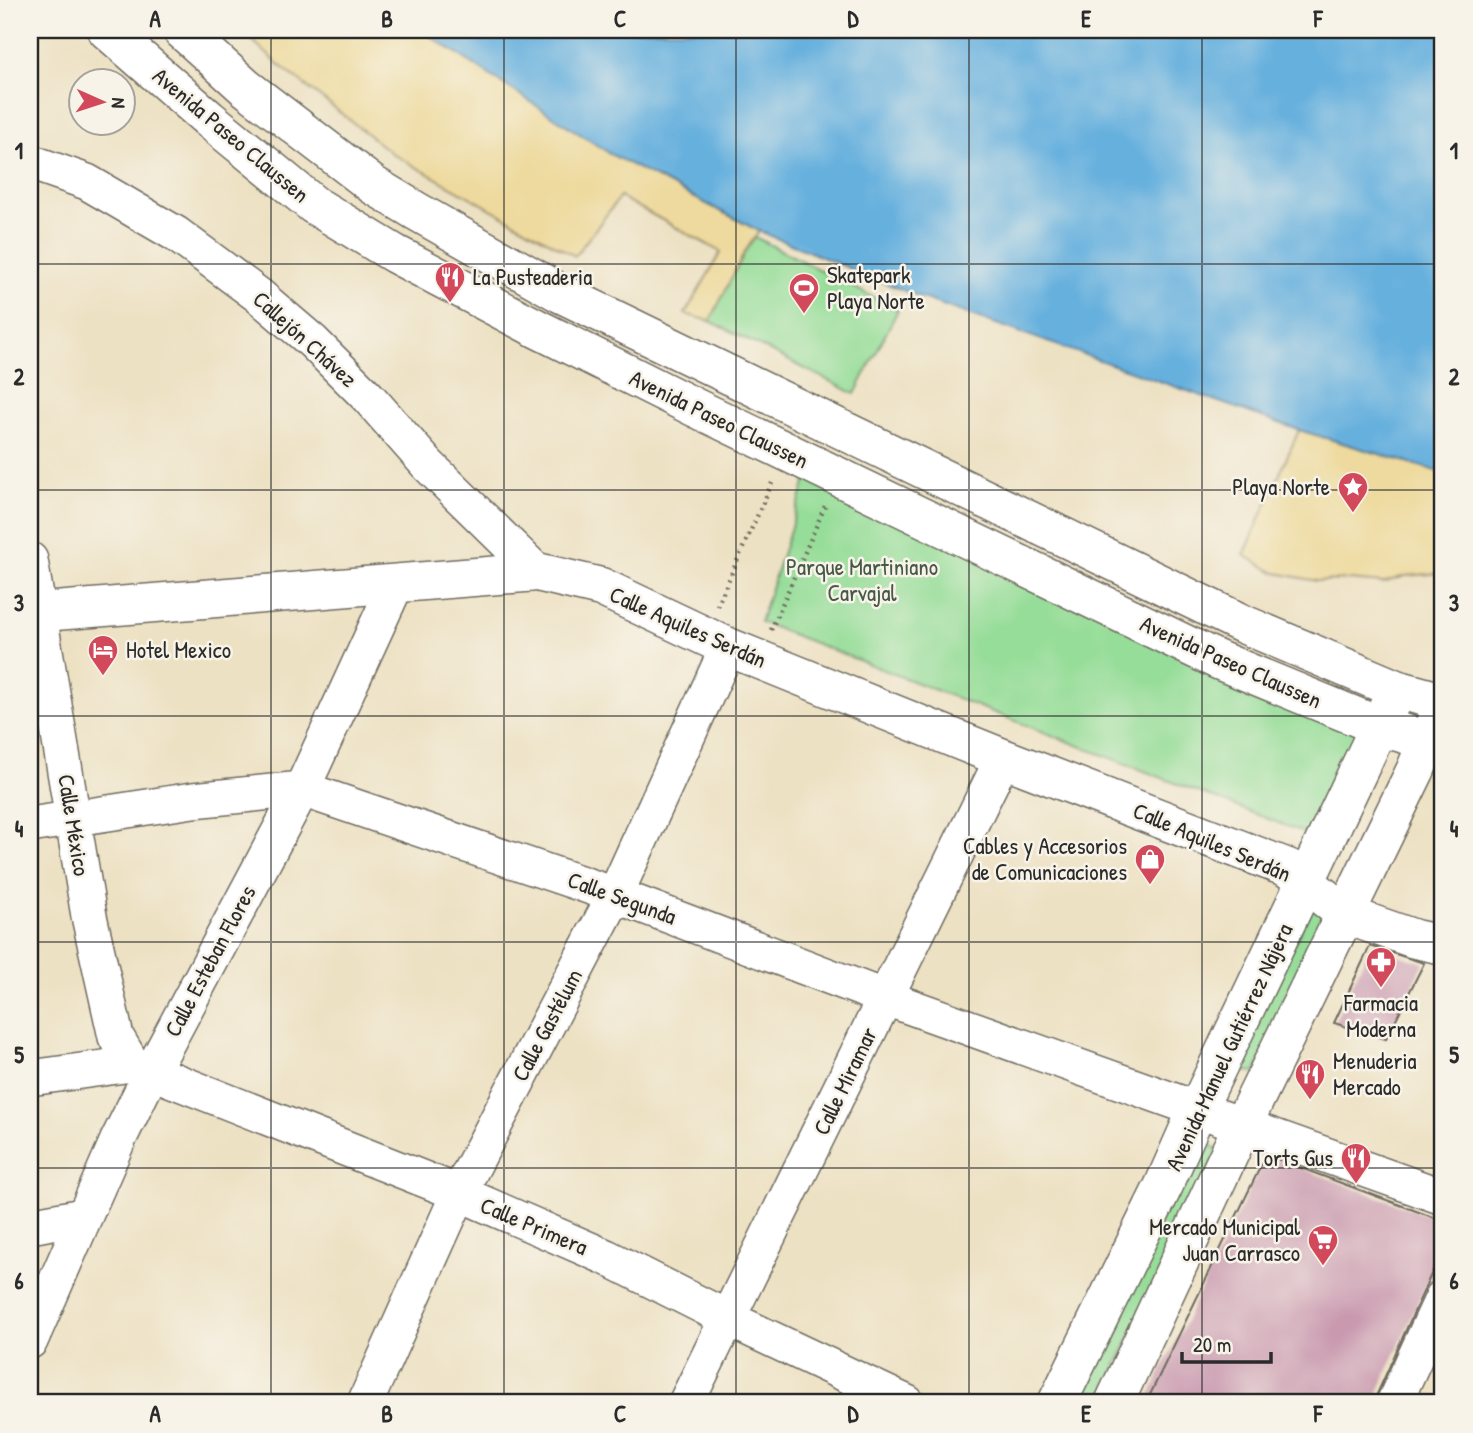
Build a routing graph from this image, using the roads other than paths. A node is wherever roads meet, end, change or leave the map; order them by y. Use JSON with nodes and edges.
{"nodes":[{"id":1,"x":107,"y":30,"type":"edge"},
{"id":2,"x":182,"y":30,"type":"edge"},
{"id":3,"x":30,"y":162,"type":"edge"},
{"id":4,"x":30,"y":560,"type":"edge"},
{"id":5,"x":537,"y":572,"type":"junction"},
{"id":6,"x":396,"y":584,"type":"junction"},
{"id":7,"x":34,"y":613,"type":"edge"},
{"id":8,"x":730,"y":647,"type":"junction"},
{"id":9,"x":1396,"y":689,"type":"junction"},
{"id":10,"x":1443,"y":703,"type":"edge"},
{"id":11,"x":1381,"y":727,"type":"junction"},
{"id":12,"x":1435,"y":744,"type":"edge"},
{"id":13,"x":1003,"y":758,"type":"junction"},
{"id":14,"x":302,"y":789,"type":"junction"},
{"id":15,"x":73,"y":819,"type":"junction"},
{"id":16,"x":30,"y":825,"type":"edge"},
{"id":17,"x":1306,"y":883,"type":"junction"},
{"id":18,"x":615,"y":895,"type":"junction"},
{"id":19,"x":1346,"y":915,"type":"junction"},
{"id":20,"x":1443,"y":945,"type":"edge"},
{"id":21,"x":886,"y":998,"type":"junction"},
{"id":22,"x":142,"y":1068,"type":"junction"},
{"id":23,"x":30,"y":1078,"type":"edge"},
{"id":24,"x":1198,"y":1108,"type":"junction"},
{"id":25,"x":1243,"y":1124,"type":"junction"},
{"id":26,"x":459,"y":1193,"type":"junction"},
{"id":27,"x":1443,"y":1197,"type":"edge"},
{"id":28,"x":83,"y":1216,"type":"junction"},
{"id":29,"x":30,"y":1226,"type":"edge"},
{"id":30,"x":1443,"y":1297,"type":"edge"},
{"id":31,"x":727,"y":1318,"type":"junction"},
{"id":32,"x":30,"y":1341,"type":"edge"},
{"id":33,"x":365,"y":1403,"type":"edge"},
{"id":34,"x":686,"y":1403,"type":"edge"},
{"id":35,"x":907,"y":1403,"type":"edge"},
{"id":36,"x":1057,"y":1403,"type":"edge"},
{"id":37,"x":1114,"y":1403,"type":"edge"},
{"id":38,"x":1394,"y":1403,"type":"edge"}],
"edges":[{"from":1,"to":11,"type":"main road","name":"Avenida Paseo Claussen"},
{"from":2,"to":9,"type":"main road","name":"Avenida Paseo Claussen"},
{"from":3,"to":5,"type":"street","name":"Callejón Chávez"},
{"from":4,"to":7,"type":"street","name":"Calle México"},
{"from":5,"to":6,"type":"main road","name":"Calle Aquiles Serdán"},
{"from":5,"to":8,"type":"main road","name":"Calle Aquiles Serdán"},
{"from":6,"to":7,"type":"main road","name":"Calle Aquiles Serdán"},
{"from":6,"to":14,"type":"street","name":"Calle Esteban Flores"},
{"from":7,"to":15,"type":"street","name":"Calle México"},
{"from":8,"to":13,"type":"main road","name":"Calle Aquiles Serdán"},
{"from":8,"to":18,"type":"street","name":"Calle Gastélum"},
{"from":9,"to":10,"type":"main road","name":"Avenida Paseo Claussen"},
{"from":9,"to":11,"type":"main road","name":"Avenida Manuel Gutiérrez Nájera"},
{"from":10,"to":12,"type":"main road","name":"Avenida Manuel Gutiérrez Nájera"},
{"from":11,"to":12,"type":"main road","name":"Avenida Paseo Claussen"},
{"from":11,"to":17,"type":"main road","name":"Avenida Manuel Gutiérrez Nájera"},
{"from":12,"to":19,"type":"main road","name":"Avenida Manuel Gutiérrez Nájera"},
{"from":13,"to":17,"type":"main road","name":"Calle Aquiles Serdán"},
{"from":13,"to":21,"type":"street","name":"Calle Miramar"},
{"from":14,"to":15,"type":"street","name":"Calle Segunda"},
{"from":14,"to":18,"type":"street","name":"Calle Segunda"},
{"from":14,"to":22,"type":"street","name":"Calle Esteban Flores"},
{"from":15,"to":16,"type":"street","name":"Calle Segunda"},
{"from":15,"to":22,"type":"street","name":"Calle México"},
{"from":17,"to":19,"type":"main road","name":"Calle Aquiles Serdán"},
{"from":17,"to":24,"type":"main road","name":"Avenida Manuel Gutiérrez Nájera"},
{"from":18,"to":21,"type":"street","name":"Calle Segunda"},
{"from":18,"to":26,"type":"street","name":"Calle Gastélum"},
{"from":19,"to":20,"type":"main road"},
{"from":19,"to":25,"type":"main road","name":"Avenida Manuel Gutiérrez Nájera"},
{"from":21,"to":24,"type":"street","name":"Calle Segunda"},
{"from":21,"to":31,"type":"street","name":"Calle Miramar"},
{"from":22,"to":23,"type":"street"},
{"from":22,"to":26,"type":"street","name":"Calle Primera"},
{"from":22,"to":28,"type":"street","name":"Calle Esteban Flores"},
{"from":24,"to":25,"type":"street","name":"Calle Segunda"},
{"from":24,"to":36,"type":"main road","name":"Avenida Manuel Gutiérrez Nájera"},
{"from":25,"to":27,"type":"street","name":"Calle Segunda"},
{"from":25,"to":37,"type":"main road","name":"Avenida Manuel Gutiérrez Nájera"},
{"from":26,"to":31,"type":"street","name":"Calle Primera"},
{"from":26,"to":33,"type":"street","name":"Calle Gastélum"},
{"from":28,"to":29,"type":"street"},
{"from":28,"to":32,"type":"street","name":"Calle Esteban Flores"},
{"from":30,"to":38,"type":"street"},
{"from":31,"to":34,"type":"street","name":"Calle Miramar"},
{"from":31,"to":35,"type":"street","name":"Calle Primera"}]}
